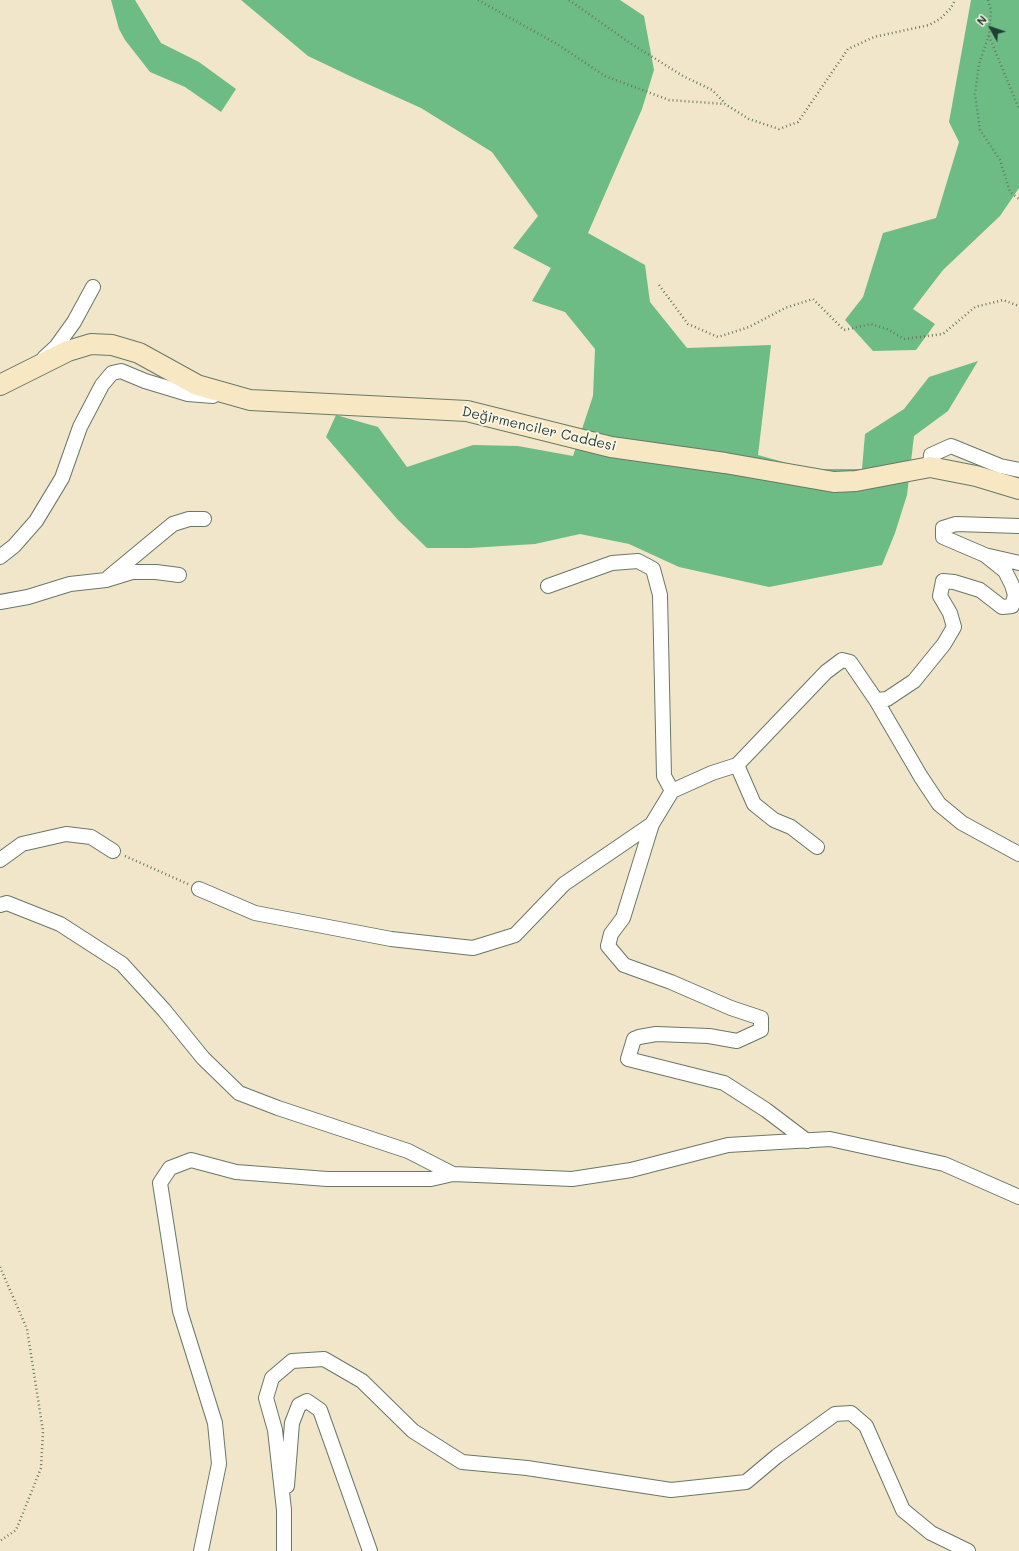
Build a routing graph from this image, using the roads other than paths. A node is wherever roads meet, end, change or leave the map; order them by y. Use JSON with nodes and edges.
{"nodes":[{"id":1,"x":92,"y":287,"type":"dead end"},
{"id":2,"x":32,"y":369,"type":"junction"},
{"id":3,"x":0,"y":384,"type":"edge"},
{"id":4,"x":250,"y":400,"type":"junction"},
{"id":5,"x":930,"y":467,"type":"junction"},
{"id":6,"x":1019,"y":470,"type":"edge"},
{"id":7,"x":1019,"y":489,"type":"edge"},
{"id":8,"x":204,"y":520,"type":"dead end"},
{"id":9,"x":1019,"y":526,"type":"edge"},
{"id":10,"x":985,"y":555,"type":"junction"},
{"id":11,"x":0,"y":557,"type":"edge"},
{"id":12,"x":1019,"y":563,"type":"edge"},
{"id":13,"x":179,"y":575,"type":"dead end"},
{"id":14,"x":106,"y":580,"type":"junction"},
{"id":15,"x":548,"y":586,"type":"dead end"},
{"id":16,"x":0,"y":602,"type":"edge"},
{"id":17,"x":876,"y":700,"type":"junction"},
{"id":18,"x":737,"y":765,"type":"junction"},
{"id":19,"x":672,"y":791,"type":"junction"},
{"id":20,"x":652,"y":824,"type":"junction"},
{"id":21,"x":817,"y":848,"type":"dead end"},
{"id":22,"x":113,"y":851,"type":"road end"},
{"id":23,"x":1019,"y":854,"type":"edge"},
{"id":24,"x":0,"y":860,"type":"edge"},
{"id":25,"x":199,"y":889,"type":"road end"},
{"id":26,"x":0,"y":905,"type":"edge"},
{"id":27,"x":807,"y":1141,"type":"junction"},
{"id":28,"x":453,"y":1174,"type":"junction"},
{"id":29,"x":1019,"y":1196,"type":"edge"},
{"id":30,"x":284,"y":1510,"type":"junction"},
{"id":31,"x":201,"y":1551,"type":"edge"},
{"id":32,"x":284,"y":1551,"type":"edge"},
{"id":33,"x":370,"y":1551,"type":"edge"},
{"id":34,"x":968,"y":1551,"type":"edge"}],
"edges":[{"from":1,"to":2,"type":"street"},
{"from":2,"to":3,"type":"main road","name":"Değirmenciler Caddesi"},
{"from":2,"to":4,"type":"main road","name":"Değirmenciler Caddesi"},
{"from":4,"to":5,"type":"main road","name":"Değirmenciler Caddesi"},
{"from":4,"to":11,"type":"street"},
{"from":5,"to":6,"type":"street"},
{"from":5,"to":7,"type":"main road","name":"Değirmenciler Caddesi"},
{"from":8,"to":14,"type":"street"},
{"from":9,"to":10,"type":"street"},
{"from":10,"to":12,"type":"street"},
{"from":10,"to":17,"type":"street"},
{"from":13,"to":14,"type":"street"},
{"from":14,"to":16,"type":"street"},
{"from":15,"to":19,"type":"street"},
{"from":17,"to":18,"type":"street"},
{"from":17,"to":23,"type":"street"},
{"from":18,"to":19,"type":"street"},
{"from":18,"to":21,"type":"street"},
{"from":19,"to":20,"type":"street"},
{"from":20,"to":25,"type":"street"},
{"from":20,"to":27,"type":"street"},
{"from":22,"to":24,"type":"street"},
{"from":26,"to":28,"type":"street"},
{"from":27,"to":28,"type":"street"},
{"from":27,"to":29,"type":"street"},
{"from":28,"to":31,"type":"street"},
{"from":30,"to":32,"type":"street"},
{"from":30,"to":33,"type":"street"},
{"from":30,"to":34,"type":"street"}]}
